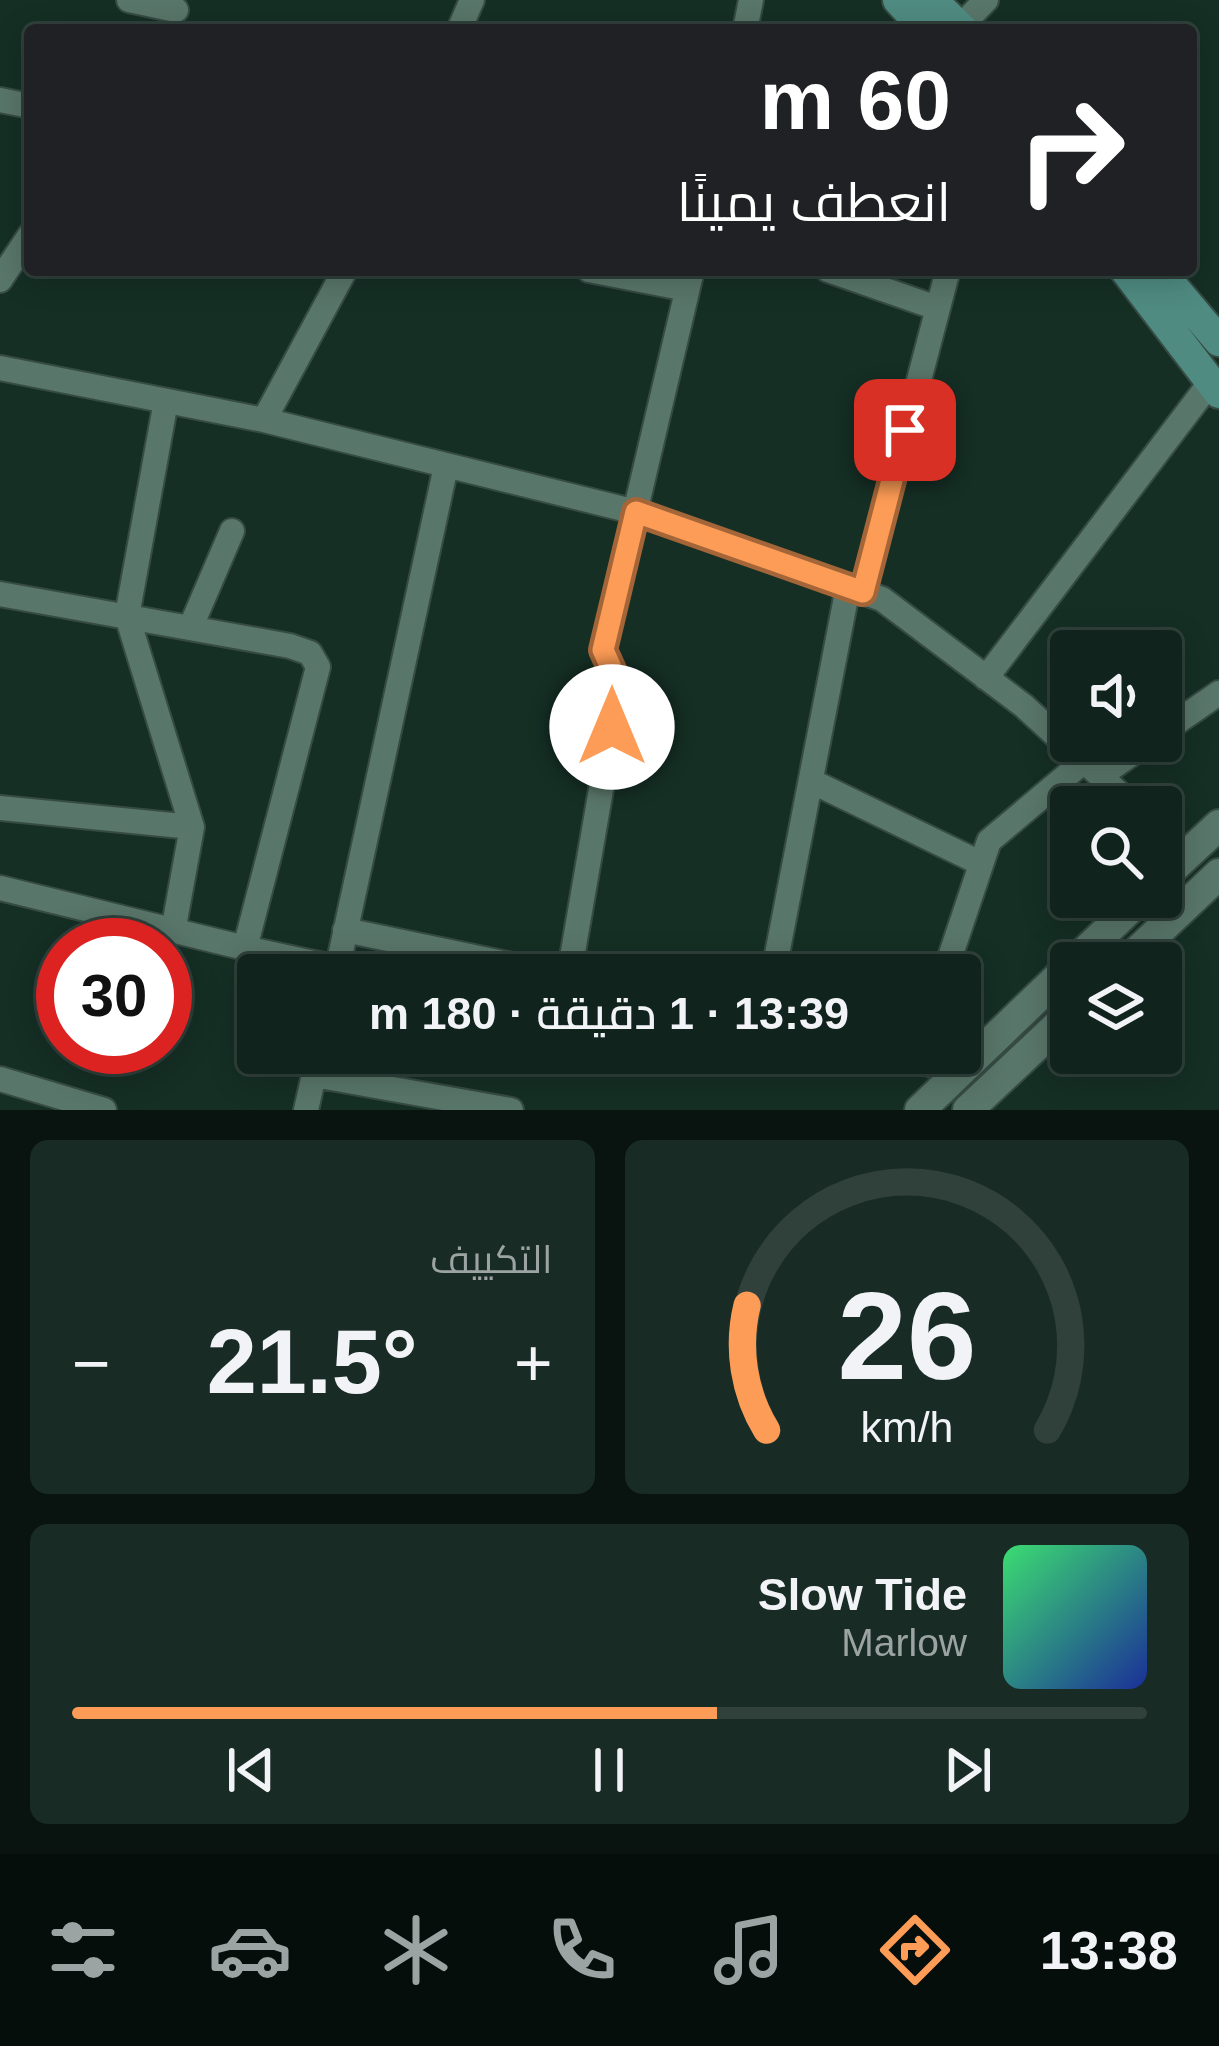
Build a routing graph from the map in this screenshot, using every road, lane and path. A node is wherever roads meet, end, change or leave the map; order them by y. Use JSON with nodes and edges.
{"nodes":[{"id":1,"x":129,"y":0,"type":"edge"},
{"id":2,"x":898,"y":0,"type":"edge"},
{"id":3,"x":932,"y":0,"type":"edge"},
{"id":4,"x":986,"y":0,"type":"edge"},
{"id":5,"x":175,"y":13,"type":"edge"},
{"id":6,"x":920,"y":24,"type":"edge"},
{"id":7,"x":957,"y":24,"type":"edge"},
{"id":8,"x":965,"y":24,"type":"edge"},
{"id":9,"x":16,"y":244,"type":"edge"},
{"id":10,"x":342,"y":276,"type":"edge"},
{"id":11,"x":650,"y":276,"type":"edge"},
{"id":12,"x":845,"y":276,"type":"edge"},
{"id":13,"x":946,"y":276,"type":"edge"},
{"id":14,"x":1130,"y":276,"type":"edge"},
{"id":15,"x":1164,"y":276,"type":"edge"},
{"id":16,"x":0,"y":280,"type":"edge"},
{"id":17,"x":690,"y":280,"type":"edge"},
{"id":18,"x":937,"y":308,"type":"junction"},
{"id":19,"x":1219,"y":340,"type":"edge"},
{"id":20,"x":0,"y":368,"type":"edge"},
{"id":21,"x":1215,"y":388,"type":"edge"},
{"id":22,"x":166,"y":401,"type":"junction"},
{"id":23,"x":264,"y":420,"type":"junction"},
{"id":24,"x":446,"y":466,"type":"junction"},
{"id":25,"x":636,"y":512,"type":"junction"},
{"id":26,"x":232,"y":532,"type":"dead end"},
{"id":27,"x":855,"y":590,"type":"junction"},
{"id":28,"x":0,"y":594,"type":"edge"},
{"id":29,"x":127,"y":616,"type":"junction"},
{"id":30,"x":192,"y":624,"type":"junction"},
{"id":31,"x":986,"y":678,"type":"junction"},
{"id":32,"x":1219,"y":693,"type":"edge"},
{"id":33,"x":1182,"y":719,"type":"edge"},
{"id":34,"x":1106,"y":762,"type":"edge"},
{"id":35,"x":1092,"y":769,"type":"junction"},
{"id":36,"x":811,"y":781,"type":"junction"},
{"id":37,"x":1111,"y":786,"type":"edge"},
{"id":38,"x":0,"y":808,"type":"edge"},
{"id":39,"x":1219,"y":825,"type":"edge"},
{"id":40,"x":192,"y":827,"type":"junction"},
{"id":41,"x":1182,"y":851,"type":"edge"},
{"id":42,"x":1186,"y":855,"type":"junction"},
{"id":43,"x":1182,"y":859,"type":"edge"},
{"id":44,"x":978,"y":862,"type":"junction"},
{"id":45,"x":1219,"y":874,"type":"edge"},
{"id":46,"x":0,"y":888,"type":"edge"},
{"id":47,"x":137,"y":918,"type":"edge"},
{"id":48,"x":175,"y":918,"type":"edge"},
{"id":49,"x":1120,"y":918,"type":"edge"},
{"id":50,"x":345,"y":930,"type":"junction"},
{"id":51,"x":192,"y":932,"type":"edge"},
{"id":52,"x":1095,"y":942,"type":"edge"},
{"id":53,"x":1147,"y":942,"type":"edge"},
{"id":54,"x":245,"y":948,"type":"junction"},
{"id":55,"x":268,"y":954,"type":"edge"},
{"id":56,"x":340,"y":954,"type":"edge"},
{"id":57,"x":462,"y":954,"type":"edge"},
{"id":58,"x":569,"y":954,"type":"edge"},
{"id":59,"x":777,"y":954,"type":"edge"},
{"id":60,"x":950,"y":954,"type":"edge"},
{"id":61,"x":1050,"y":985,"type":"edge"},
{"id":62,"x":1050,"y":1033,"type":"edge"},
{"id":63,"x":981,"y":1052,"type":"edge"},
{"id":64,"x":314,"y":1074,"type":"edge"},
{"id":65,"x":358,"y":1074,"type":"edge"},
{"id":66,"x":958,"y":1074,"type":"edge"},
{"id":67,"x":0,"y":1079,"type":"edge"},
{"id":68,"x":104,"y":1110,"type":"edge"},
{"id":69,"x":306,"y":1110,"type":"edge"},
{"id":70,"x":511,"y":1110,"type":"edge"},
{"id":71,"x":920,"y":1110,"type":"edge"},
{"id":72,"x":968,"y":1110,"type":"edge"}],
"edges":[{"from":1,"to":5,"type":"street"},
{"from":2,"to":6,"type":"main road"},
{"from":3,"to":7,"type":"main road"},
{"from":4,"to":8,"type":"street"},
{"from":9,"to":16,"type":"street"},
{"from":10,"to":23,"type":"street"},
{"from":11,"to":17,"type":"street"},
{"from":12,"to":18,"type":"street"},
{"from":13,"to":18,"type":"street"},
{"from":14,"to":21,"type":"main road"},
{"from":15,"to":19,"type":"main road"},
{"from":17,"to":25,"type":"street"},
{"from":18,"to":27,"type":"street"},
{"from":20,"to":22,"type":"street"},
{"from":21,"to":31,"type":"street"},
{"from":22,"to":23,"type":"street"},
{"from":22,"to":29,"type":"street"},
{"from":23,"to":24,"type":"street"},
{"from":24,"to":25,"type":"street"},
{"from":24,"to":50,"type":"street"},
{"from":25,"to":27,"type":"street"},
{"from":25,"to":58,"type":"street"},
{"from":26,"to":30,"type":"street"},
{"from":27,"to":31,"type":"street"},
{"from":27,"to":36,"type":"street"},
{"from":28,"to":29,"type":"street"},
{"from":29,"to":30,"type":"street"},
{"from":29,"to":40,"type":"street"},
{"from":30,"to":54,"type":"street"},
{"from":31,"to":35,"type":"street"},
{"from":32,"to":33,"type":"street"},
{"from":34,"to":35,"type":"street"},
{"from":35,"to":37,"type":"street"},
{"from":35,"to":44,"type":"street"},
{"from":36,"to":44,"type":"street"},
{"from":36,"to":59,"type":"street"},
{"from":38,"to":40,"type":"street"},
{"from":39,"to":42,"type":"street"},
{"from":40,"to":48,"type":"street"},
{"from":41,"to":42,"type":"street"},
{"from":42,"to":43,"type":"street"},
{"from":44,"to":60,"type":"street"},
{"from":45,"to":53,"type":"street"},
{"from":46,"to":47,"type":"street"},
{"from":49,"to":52,"type":"street"},
{"from":50,"to":56,"type":"street"},
{"from":50,"to":57,"type":"street"},
{"from":51,"to":54,"type":"street"},
{"from":54,"to":55,"type":"street"},
{"from":61,"to":63,"type":"street"},
{"from":62,"to":72,"type":"street"},
{"from":64,"to":69,"type":"street"},
{"from":65,"to":70,"type":"street"},
{"from":66,"to":71,"type":"street"},
{"from":67,"to":68,"type":"street"}]}
